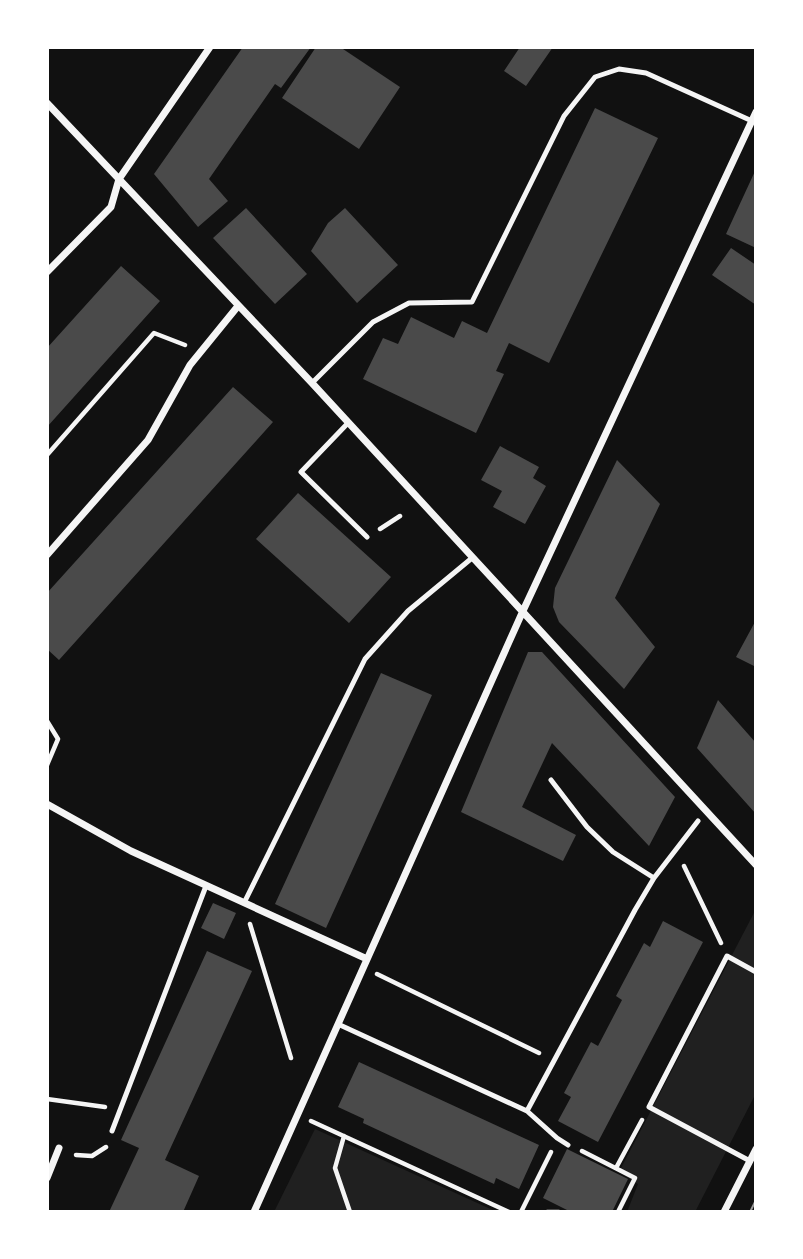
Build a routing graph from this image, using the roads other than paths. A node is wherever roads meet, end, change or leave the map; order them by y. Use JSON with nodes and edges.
{"nodes":[{"id":1,"x":210,"y":47,"type":"edge"},
{"id":2,"x":47,"y":103,"type":"edge"},
{"id":3,"x":756,"y":112,"type":"edge"},
{"id":4,"x":752,"y":121,"type":"junction"},
{"id":5,"x":119,"y":179,"type":"junction"},
{"id":6,"x":47,"y":272,"type":"edge"},
{"id":7,"x":238,"y":306,"type":"junction"},
{"id":8,"x":312,"y":383,"type":"junction"},
{"id":9,"x":348,"y":423,"type":"junction"},
{"id":10,"x":367,"y":537,"type":"dead end"},
{"id":11,"x":47,"y":555,"type":"edge"},
{"id":12,"x":472,"y":558,"type":"junction"},
{"id":13,"x":522,"y":613,"type":"junction"},
{"id":14,"x":551,"y":780,"type":"dead end"},
{"id":15,"x":47,"y":804,"type":"edge"},
{"id":16,"x":698,"y":821,"type":"dead end"},
{"id":17,"x":756,"y":865,"type":"edge"},
{"id":18,"x":654,"y":878,"type":"junction"},
{"id":19,"x":206,"y":886,"type":"junction"},
{"id":20,"x":244,"y":903,"type":"junction"},
{"id":21,"x":367,"y":959,"type":"junction"},
{"id":22,"x":756,"y":972,"type":"edge"},
{"id":23,"x":340,"y":1025,"type":"junction"},
{"id":24,"x":527,"y":1111,"type":"junction"},
{"id":25,"x":112,"y":1131,"type":"road end"},
{"id":26,"x":568,"y":1144,"type":"road end"},
{"id":27,"x":59,"y":1149,"type":"road end"},
{"id":28,"x":756,"y":1149,"type":"edge"},
{"id":29,"x":750,"y":1161,"type":"junction"},
{"id":30,"x":47,"y":1178,"type":"edge"},
{"id":31,"x":254,"y":1212,"type":"edge"},
{"id":32,"x":724,"y":1212,"type":"edge"}],
"edges":[{"from":1,"to":5,"type":"street"},
{"from":2,"to":5,"type":"street"},
{"from":3,"to":4,"type":"street"},
{"from":4,"to":8,"type":"lane"},
{"from":4,"to":13,"type":"street"},
{"from":5,"to":6,"type":"street"},
{"from":5,"to":7,"type":"street"},
{"from":7,"to":8,"type":"street"},
{"from":7,"to":11,"type":"street"},
{"from":8,"to":9,"type":"street"},
{"from":9,"to":10,"type":"lane"},
{"from":9,"to":12,"type":"street"},
{"from":12,"to":13,"type":"street"},
{"from":12,"to":20,"type":"lane"},
{"from":13,"to":17,"type":"street"},
{"from":13,"to":21,"type":"street"},
{"from":14,"to":18,"type":"lane"},
{"from":15,"to":19,"type":"street"},
{"from":16,"to":18,"type":"lane"},
{"from":18,"to":24,"type":"lane"},
{"from":19,"to":20,"type":"street"},
{"from":19,"to":25,"type":"lane"},
{"from":20,"to":21,"type":"street"},
{"from":21,"to":23,"type":"street"},
{"from":22,"to":29,"type":"lane"},
{"from":23,"to":24,"type":"lane"},
{"from":23,"to":31,"type":"street"},
{"from":24,"to":26,"type":"lane"},
{"from":27,"to":30,"type":"street"},
{"from":28,"to":29,"type":"street"},
{"from":29,"to":32,"type":"street"}]}
